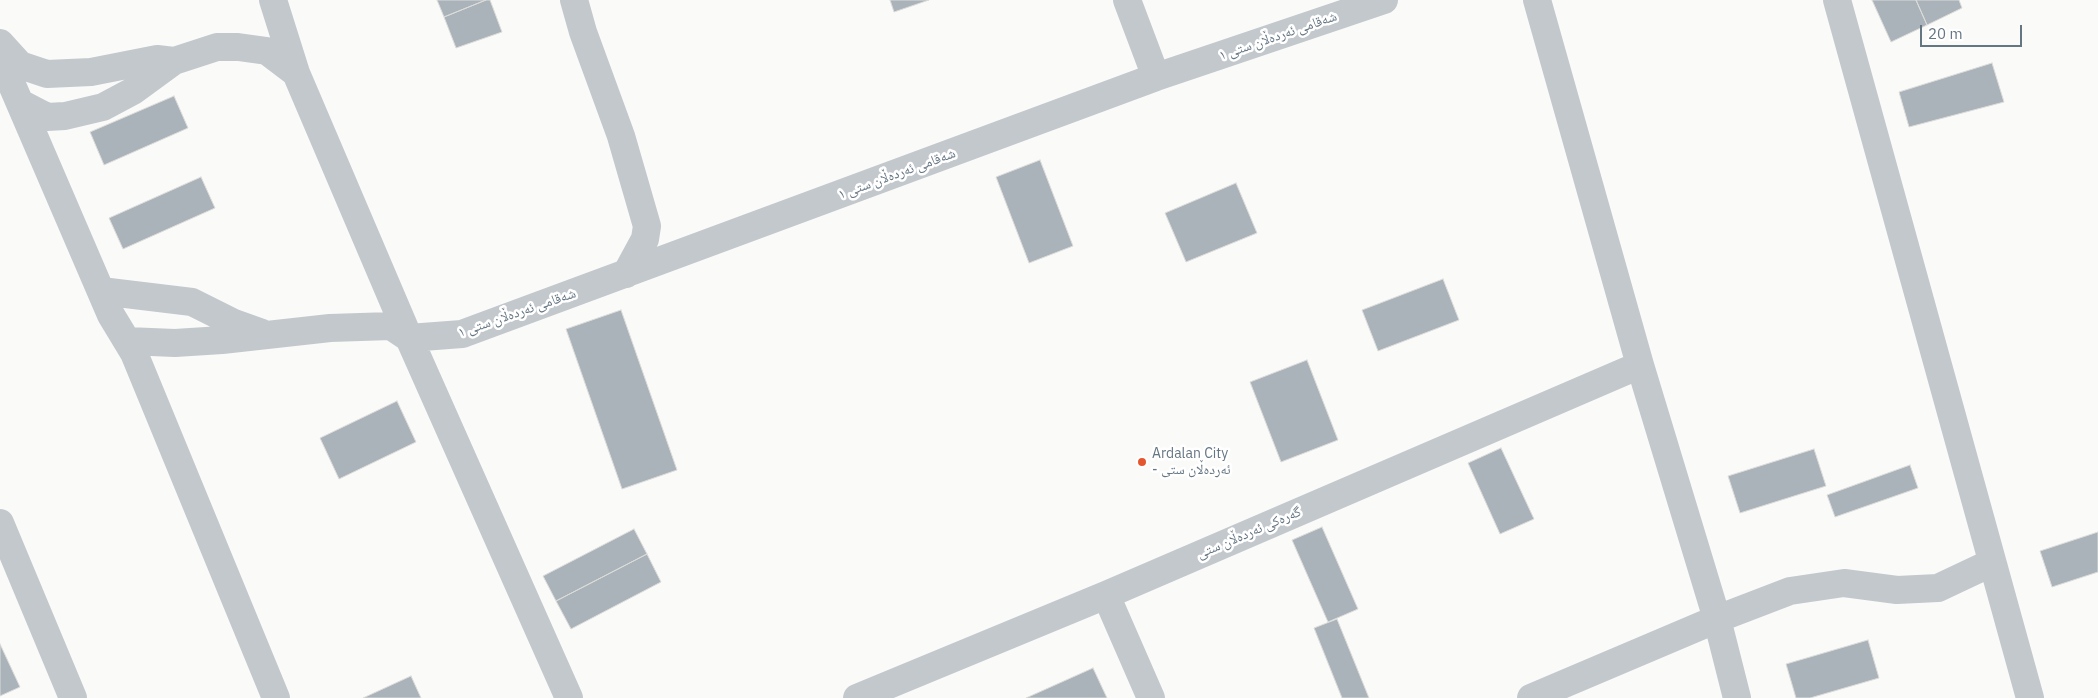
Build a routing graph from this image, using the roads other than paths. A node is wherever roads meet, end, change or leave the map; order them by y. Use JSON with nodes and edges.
{"nodes":[{"id":1,"x":273,"y":0,"type":"edge"},
{"id":2,"x":574,"y":0,"type":"edge"},
{"id":3,"x":1127,"y":0,"type":"edge"},
{"id":4,"x":1384,"y":0,"type":"edge"},
{"id":5,"x":1537,"y":0,"type":"edge"},
{"id":6,"x":1837,"y":0,"type":"edge"},
{"id":7,"x":0,"y":43,"type":"edge"},
{"id":8,"x":0,"y":57,"type":"edge"},
{"id":9,"x":174,"y":61,"type":"junction"},
{"id":10,"x":296,"y":73,"type":"junction"},
{"id":11,"x":1156,"y":77,"type":"junction"},
{"id":12,"x":20,"y":103,"type":"junction"},
{"id":13,"x":626,"y":274,"type":"junction"},
{"id":14,"x":101,"y":291,"type":"junction"},
{"id":15,"x":268,"y":335,"type":"junction"},
{"id":16,"x":409,"y":338,"type":"junction"},
{"id":17,"x":126,"y":340,"type":"junction"},
{"id":18,"x":1640,"y":365,"type":"junction"},
{"id":19,"x":0,"y":523,"type":"edge"},
{"id":20,"x":1991,"y":563,"type":"junction"},
{"id":21,"x":1106,"y":595,"type":"junction"},
{"id":22,"x":1718,"y":619,"type":"junction"},
{"id":23,"x":73,"y":698,"type":"edge"},
{"id":24,"x":276,"y":698,"type":"edge"},
{"id":25,"x":568,"y":698,"type":"edge"},
{"id":26,"x":857,"y":698,"type":"edge"},
{"id":27,"x":1150,"y":698,"type":"edge"},
{"id":28,"x":1532,"y":698,"type":"edge"},
{"id":29,"x":1737,"y":698,"type":"edge"},
{"id":30,"x":2030,"y":698,"type":"edge"}],
"edges":[{"from":1,"to":10,"type":"street"},
{"from":2,"to":13,"type":"street"},
{"from":3,"to":11,"type":"street"},
{"from":4,"to":11,"type":"street","name":"شەقامی ئەردەڵان ستی ١"},
{"from":5,"to":18,"type":"street"},
{"from":6,"to":20,"type":"street"},
{"from":7,"to":9,"type":"street"},
{"from":8,"to":12,"type":"street"},
{"from":9,"to":10,"type":"street"},
{"from":9,"to":12,"type":"street"},
{"from":10,"to":16,"type":"street"},
{"from":11,"to":13,"type":"street","name":"شەقامی ئەردەڵان ستی ١"},
{"from":12,"to":14,"type":"street"},
{"from":13,"to":16,"type":"street","name":"شەقامی ئەردەڵان ستی ١"},
{"from":14,"to":15,"type":"street"},
{"from":14,"to":17,"type":"street"},
{"from":15,"to":16,"type":"street"},
{"from":15,"to":17,"type":"street"},
{"from":16,"to":25,"type":"street"},
{"from":17,"to":24,"type":"street"},
{"from":18,"to":21,"type":"street","name":"گەرەکی ئەردەڵان ستی"},
{"from":18,"to":22,"type":"street"},
{"from":19,"to":23,"type":"street"},
{"from":20,"to":22,"type":"street"},
{"from":20,"to":30,"type":"street"},
{"from":21,"to":26,"type":"street","name":"گەرەکی ئەردەڵان ستی"},
{"from":21,"to":27,"type":"street"},
{"from":22,"to":28,"type":"street"},
{"from":22,"to":29,"type":"street"}]}
